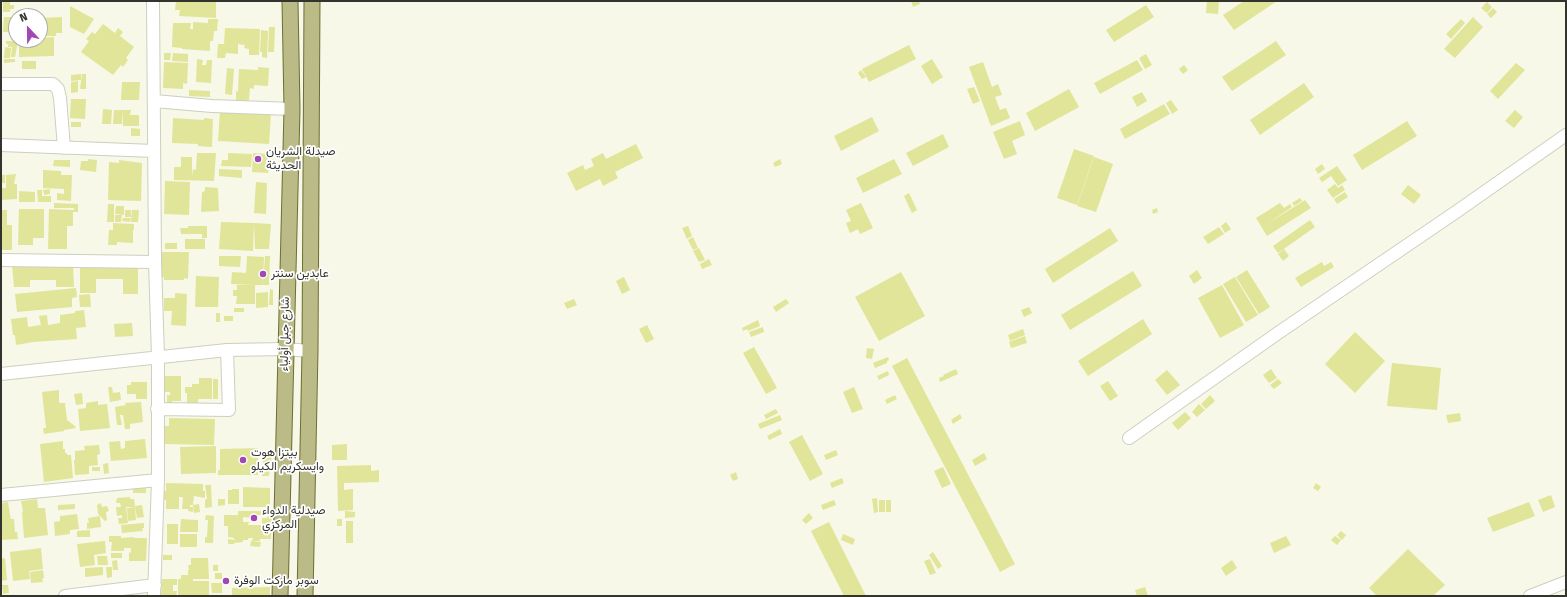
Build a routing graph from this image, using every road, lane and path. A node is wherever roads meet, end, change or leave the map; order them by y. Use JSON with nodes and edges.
{"nodes":[{"id":1,"x":290,"y":1,"type":"edge"},
{"id":2,"x":312,"y":1,"type":"edge"},
{"id":3,"x":152,"y":2,"type":"edge"},
{"id":4,"x":1,"y":84,"type":"edge"},
{"id":5,"x":154,"y":102,"type":"junction"},
{"id":6,"x":292,"y":108,"type":"junction"},
{"id":7,"x":1566,"y":135,"type":"edge"},
{"id":8,"x":1,"y":145,"type":"edge"},
{"id":9,"x":64,"y":148,"type":"junction"},
{"id":10,"x":154,"y":151,"type":"junction"},
{"id":11,"x":1,"y":260,"type":"edge"},
{"id":12,"x":155,"y":262,"type":"junction"},
{"id":13,"x":285,"y":348,"type":"junction"},
{"id":14,"x":227,"y":350,"type":"junction"},
{"id":15,"x":310,"y":351,"type":"junction"},
{"id":16,"x":158,"y":356,"type":"junction"},
{"id":17,"x":1,"y":374,"type":"edge"},
{"id":18,"x":157,"y":409,"type":"junction"},
{"id":19,"x":1129,"y":438,"type":"dead end"},
{"id":20,"x":158,"y":480,"type":"junction"},
{"id":21,"x":1,"y":495,"type":"edge"},
{"id":22,"x":1566,"y":582,"type":"edge"},
{"id":23,"x":155,"y":591,"type":"edge"},
{"id":24,"x":65,"y":596,"type":"edge"},
{"id":25,"x":280,"y":596,"type":"edge"},
{"id":26,"x":304,"y":596,"type":"edge"},
{"id":27,"x":1530,"y":596,"type":"edge"}],
"edges":[{"from":1,"to":6,"type":"main road","name":"شارع جبل أولياء"},
{"from":2,"to":15,"type":"main road","name":"شارع جبل أولياء"},
{"from":3,"to":5,"type":"street"},
{"from":4,"to":9,"type":"street"},
{"from":5,"to":6,"type":"street"},
{"from":5,"to":10,"type":"street"},
{"from":6,"to":13,"type":"main road","name":"شارع جبل أولياء"},
{"from":7,"to":19,"type":"street"},
{"from":8,"to":9,"type":"street"},
{"from":9,"to":10,"type":"street"},
{"from":10,"to":12,"type":"street"},
{"from":11,"to":12,"type":"street"},
{"from":12,"to":16,"type":"street"},
{"from":13,"to":14,"type":"street"},
{"from":13,"to":15,"type":"street"},
{"from":13,"to":25,"type":"main road","name":"شارع جبل أولياء"},
{"from":14,"to":16,"type":"street"},
{"from":14,"to":18,"type":"street"},
{"from":15,"to":26,"type":"main road","name":"شارع جبل أولياء"},
{"from":16,"to":17,"type":"street"},
{"from":16,"to":18,"type":"street"},
{"from":18,"to":20,"type":"street"},
{"from":20,"to":21,"type":"street"},
{"from":20,"to":23,"type":"street"},
{"from":22,"to":27,"type":"street"},
{"from":23,"to":24,"type":"street"}]}
